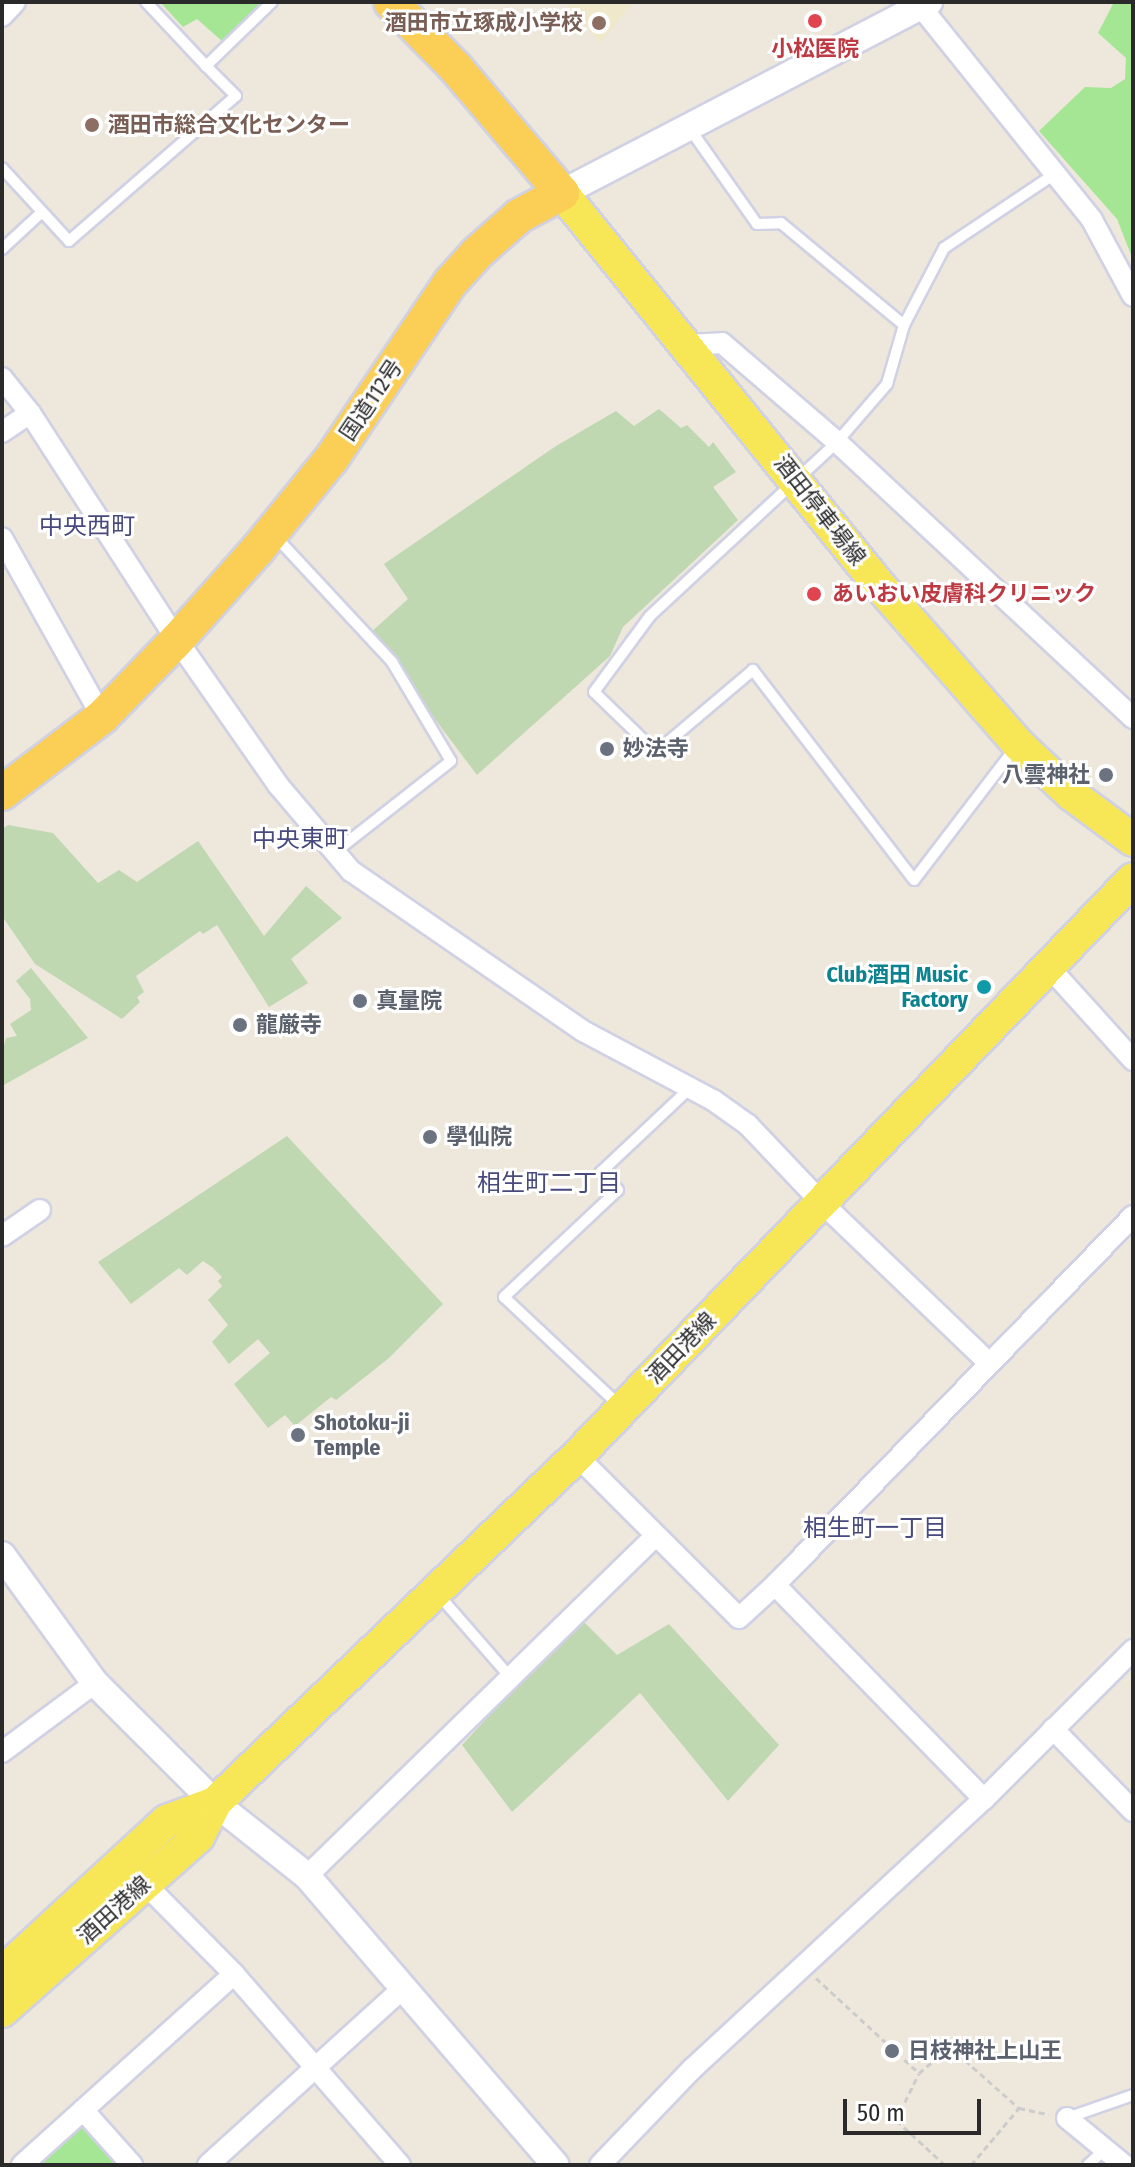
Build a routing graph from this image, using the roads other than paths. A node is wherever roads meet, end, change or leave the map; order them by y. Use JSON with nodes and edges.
{"nodes":[{"id":1,"x":15,"y":2,"type":"edge"},
{"id":2,"x":146,"y":2,"type":"edge"},
{"id":3,"x":272,"y":2,"type":"edge"},
{"id":4,"x":391,"y":2,"type":"edge"},
{"id":5,"x":925,"y":5,"type":"edge"},
{"id":6,"x":2,"y":16,"type":"edge"},
{"id":7,"x":206,"y":66,"type":"junction"},
{"id":8,"x":689,"y":128,"type":"junction"},
{"id":9,"x":2,"y":168,"type":"edge"},
{"id":10,"x":1056,"y":173,"type":"junction"},
{"id":11,"x":562,"y":193,"type":"junction"},
{"id":12,"x":42,"y":212,"type":"junction"},
{"id":13,"x":2,"y":249,"type":"edge"},
{"id":14,"x":1133,"y":296,"type":"edge"},
{"id":15,"x":904,"y":325,"type":"junction"},
{"id":16,"x":686,"y":345,"type":"junction"},
{"id":17,"x":2,"y":378,"type":"edge"},
{"id":18,"x":30,"y":413,"type":"junction"},
{"id":19,"x":2,"y":432,"type":"edge"},
{"id":20,"x":837,"y":442,"type":"junction"},
{"id":21,"x":796,"y":480,"type":"junction"},
{"id":22,"x":272,"y":532,"type":"junction"},
{"id":23,"x":2,"y":538,"type":"edge"},
{"id":24,"x":177,"y":640,"type":"junction"},
{"id":25,"x":102,"y":717,"type":"junction"},
{"id":26,"x":1133,"y":718,"type":"edge"},
{"id":27,"x":1018,"y":744,"type":"junction"},
{"id":28,"x":2,"y":793,"type":"edge"},
{"id":29,"x":1133,"y":840,"type":"edge"},
{"id":30,"x":335,"y":852,"type":"junction"},
{"id":31,"x":1133,"y":879,"type":"edge"},
{"id":32,"x":1048,"y":966,"type":"junction"},
{"id":33,"x":1133,"y":1060,"type":"edge"},
{"id":34,"x":690,"y":1088,"type":"junction"},
{"id":35,"x":821,"y":1202,"type":"junction"},
{"id":36,"x":40,"y":1210,"type":"dead end"},
{"id":37,"x":1133,"y":1216,"type":"edge"},
{"id":38,"x":2,"y":1236,"type":"edge"},
{"id":39,"x":988,"y":1362,"type":"junction"},
{"id":40,"x":622,"y":1409,"type":"junction"},
{"id":41,"x":577,"y":1456,"type":"junction"},
{"id":42,"x":656,"y":1536,"type":"junction"},
{"id":43,"x":2,"y":1555,"type":"edge"},
{"id":44,"x":775,"y":1585,"type":"junction"},
{"id":45,"x":436,"y":1592,"type":"junction"},
{"id":46,"x":1133,"y":1650,"type":"edge"},
{"id":47,"x":510,"y":1677,"type":"junction"},
{"id":48,"x":95,"y":1683,"type":"junction"},
{"id":49,"x":1053,"y":1729,"type":"junction"},
{"id":50,"x":2,"y":1752,"type":"edge"},
{"id":51,"x":984,"y":1799,"type":"junction"},
{"id":52,"x":215,"y":1803,"type":"junction"},
{"id":53,"x":1133,"y":1811,"type":"edge"},
{"id":54,"x":307,"y":1876,"type":"junction"},
{"id":55,"x":144,"y":1883,"type":"junction"},
{"id":56,"x":5,"y":1963,"type":"edge"},
{"id":57,"x":234,"y":1974,"type":"junction"},
{"id":58,"x":403,"y":1988,"type":"junction"},
{"id":59,"x":2,"y":2011,"type":"edge"},
{"id":60,"x":315,"y":2069,"type":"junction"},
{"id":61,"x":1133,"y":2095,"type":"edge"},
{"id":62,"x":83,"y":2110,"type":"junction"},
{"id":63,"x":1067,"y":2118,"type":"joint"},
{"id":64,"x":1105,"y":2149,"type":"junction"},
{"id":65,"x":22,"y":2165,"type":"edge"},
{"id":66,"x":132,"y":2165,"type":"edge"},
{"id":67,"x":208,"y":2165,"type":"edge"},
{"id":68,"x":399,"y":2165,"type":"edge"},
{"id":69,"x":556,"y":2165,"type":"edge"},
{"id":70,"x":600,"y":2165,"type":"edge"},
{"id":71,"x":1088,"y":2165,"type":"edge"},
{"id":72,"x":1124,"y":2165,"type":"edge"}],
"edges":[{"from":1,"to":6,"type":"street"},
{"from":2,"to":7,"type":"lane"},
{"from":3,"to":7,"type":"lane"},
{"from":4,"to":11,"type":"highway"},
{"from":5,"to":8,"type":"street"},
{"from":5,"to":10,"type":"street"},
{"from":7,"to":12,"type":"lane"},
{"from":8,"to":11,"type":"street"},
{"from":8,"to":15,"type":"lane"},
{"from":9,"to":12,"type":"lane"},
{"from":10,"to":14,"type":"street"},
{"from":10,"to":15,"type":"lane"},
{"from":11,"to":16,"type":"main road","name":"酒田停車場線"},
{"from":11,"to":22,"type":"highway","name":"国道112号"},
{"from":12,"to":13,"type":"lane"},
{"from":15,"to":20,"type":"lane"},
{"from":16,"to":20,"type":"street"},
{"from":16,"to":21,"type":"main road","name":"酒田停車場線"},
{"from":17,"to":18,"type":"street"},
{"from":18,"to":19,"type":"street"},
{"from":18,"to":24,"type":"street"},
{"from":20,"to":21,"type":"lane"},
{"from":20,"to":26,"type":"street"},
{"from":21,"to":27,"type":"main road","name":"酒田停車場線"},
{"from":21,"to":27,"type":"lane"},
{"from":22,"to":24,"type":"highway","name":"国道112号"},
{"from":22,"to":30,"type":"lane"},
{"from":23,"to":25,"type":"street"},
{"from":24,"to":25,"type":"highway","name":"国道112号"},
{"from":24,"to":30,"type":"street"},
{"from":25,"to":28,"type":"highway","name":"国道112号"},
{"from":27,"to":29,"type":"main road","name":"酒田停車場線"},
{"from":30,"to":34,"type":"street"},
{"from":31,"to":32,"type":"main road","name":"酒田港線"},
{"from":32,"to":33,"type":"street"},
{"from":32,"to":35,"type":"main road","name":"酒田港線"},
{"from":34,"to":35,"type":"street"},
{"from":34,"to":40,"type":"lane"},
{"from":35,"to":39,"type":"street"},
{"from":35,"to":40,"type":"main road","name":"酒田港線"},
{"from":36,"to":38,"type":"street"},
{"from":37,"to":39,"type":"street"},
{"from":39,"to":44,"type":"street"},
{"from":40,"to":41,"type":"main road","name":"酒田港線"},
{"from":41,"to":42,"type":"street"},
{"from":41,"to":45,"type":"main road","name":"酒田港線"},
{"from":42,"to":44,"type":"street"},
{"from":42,"to":47,"type":"street"},
{"from":43,"to":48,"type":"street"},
{"from":44,"to":51,"type":"street"},
{"from":45,"to":47,"type":"lane"},
{"from":45,"to":52,"type":"main road","name":"酒田港線"},
{"from":46,"to":49,"type":"street"},
{"from":47,"to":54,"type":"street"},
{"from":48,"to":50,"type":"street"},
{"from":48,"to":52,"type":"street"},
{"from":49,"to":51,"type":"street"},
{"from":49,"to":53,"type":"street"},
{"from":51,"to":70,"type":"street"},
{"from":52,"to":54,"type":"street"},
{"from":52,"to":55,"type":"main road","name":"酒田港線"},
{"from":52,"to":56,"type":"main road","name":"酒田港線"},
{"from":54,"to":58,"type":"street"},
{"from":55,"to":57,"type":"street"},
{"from":55,"to":59,"type":"main road","name":"酒田港線"},
{"from":57,"to":60,"type":"street"},
{"from":57,"to":62,"type":"street"},
{"from":58,"to":60,"type":"street"},
{"from":58,"to":69,"type":"street"},
{"from":60,"to":67,"type":"street"},
{"from":60,"to":68,"type":"street"},
{"from":61,"to":63,"type":"lane"},
{"from":62,"to":65,"type":"street"},
{"from":62,"to":66,"type":"street"},
{"from":63,"to":64,"type":"street"},
{"from":64,"to":71,"type":"lane"},
{"from":64,"to":72,"type":"street"}]}
